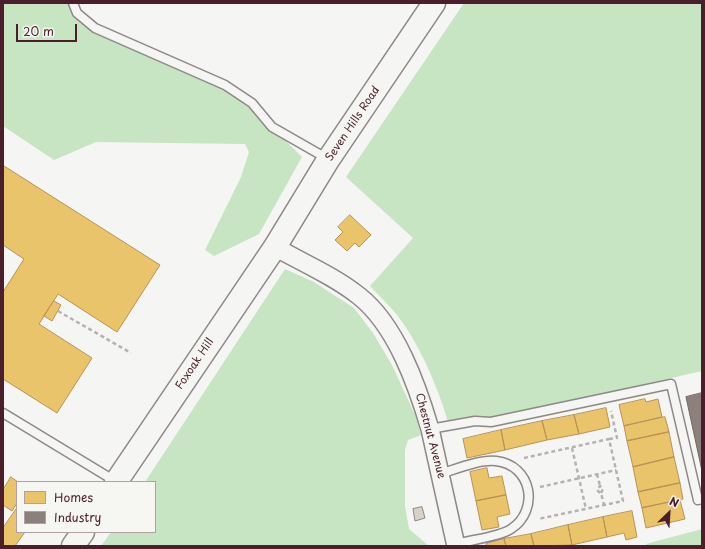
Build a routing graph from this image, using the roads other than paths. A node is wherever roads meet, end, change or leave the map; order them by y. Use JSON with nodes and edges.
{"nodes":[{"id":1,"x":73,"y":3,"type":"edge"},
{"id":2,"x":434,"y":3,"type":"edge"},
{"id":3,"x":328,"y":160,"type":"junction"},
{"id":4,"x":275,"y":247,"type":"junction"},
{"id":5,"x":3,"y":413,"type":"edge"},
{"id":6,"x":430,"y":429,"type":"junction"},
{"id":7,"x":440,"y":474,"type":"junction"},
{"id":8,"x":114,"y":481,"type":"edge"},
{"id":9,"x":117,"y":481,"type":"edge"},
{"id":10,"x":702,"y":499,"type":"edge"},
{"id":11,"x":81,"y":533,"type":"edge"},
{"id":12,"x":456,"y":545,"type":"edge"},
{"id":13,"x":73,"y":546,"type":"edge"}],
"edges":[{"from":1,"to":3,"type":"lane"},
{"from":2,"to":3,"type":"main road","name":"Seven Hills Road"},
{"from":3,"to":4,"type":"main road","name":"Seven Hills Road"},
{"from":4,"to":6,"type":"street","name":"Chestnut Avenue"},
{"from":4,"to":9,"type":"main road","name":"Foxoak Hill"},
{"from":5,"to":8,"type":"lane"},
{"from":6,"to":7,"type":"street","name":"Chestnut Avenue"},
{"from":6,"to":10,"type":"lane"},
{"from":7,"to":12,"type":"street","name":"Chestnut Avenue"},
{"from":7,"to":12,"type":"lane"},
{"from":11,"to":13,"type":"main road"}]}
